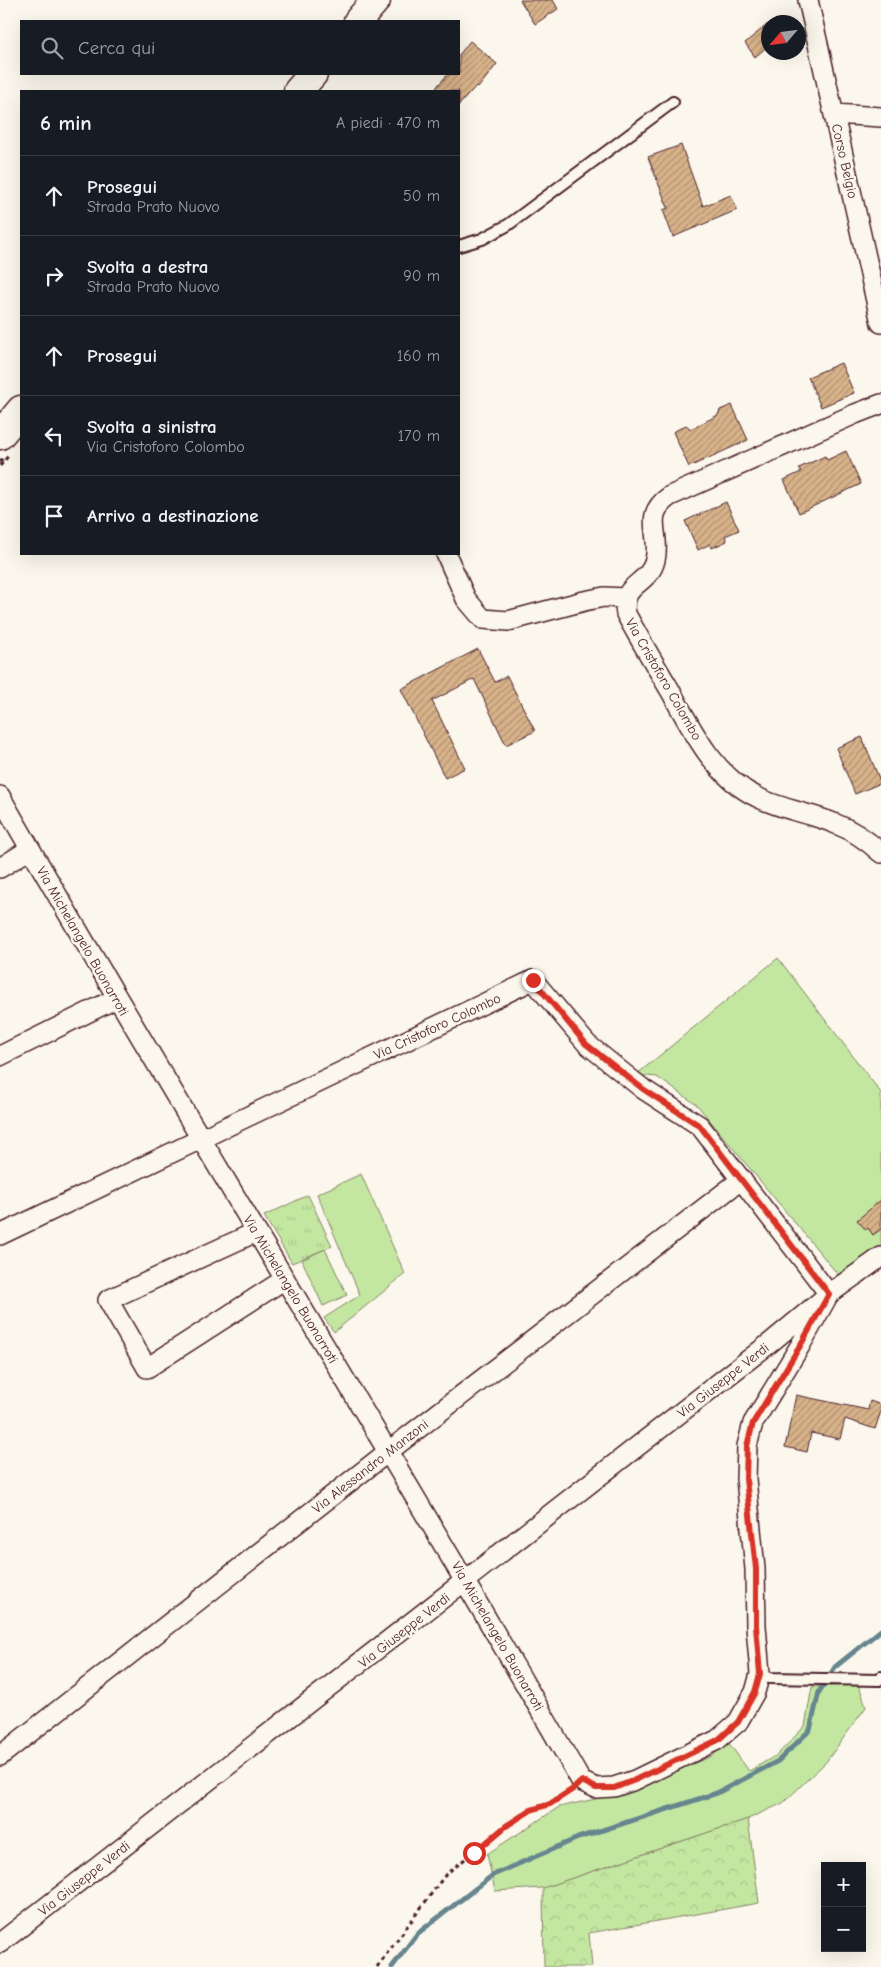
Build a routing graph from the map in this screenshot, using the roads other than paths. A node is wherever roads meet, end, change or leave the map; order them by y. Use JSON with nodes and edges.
{"nodes":[{"id":1,"x":376,"y":0,"type":"edge"},
{"id":2,"x":808,"y":0,"type":"edge"},
{"id":3,"x":359,"y":20,"type":"edge"},
{"id":4,"x":312,"y":75,"type":"edge"},
{"id":5,"x":299,"y":90,"type":"edge"},
{"id":6,"x":673,"y":102,"type":"dead end"},
{"id":7,"x":834,"y":114,"type":"junction"},
{"id":8,"x":881,"y":117,"type":"edge"},
{"id":9,"x":460,"y":246,"type":"edge"},
{"id":10,"x":881,"y":323,"type":"edge"},
{"id":11,"x":881,"y":405,"type":"edge"},
{"id":12,"x":20,"y":411,"type":"edge"},
{"id":13,"x":0,"y":434,"type":"edge"},
{"id":14,"x":446,"y":555,"type":"edge"},
{"id":15,"x":625,"y":598,"type":"junction"},
{"id":16,"x":0,"y":796,"type":"edge"},
{"id":17,"x":30,"y":849,"type":"junction"},
{"id":18,"x":881,"y":853,"type":"edge"},
{"id":19,"x":0,"y":868,"type":"edge"},
{"id":20,"x":116,"y":998,"type":"junction"},
{"id":21,"x":0,"y":1056,"type":"edge"},
{"id":22,"x":200,"y":1139,"type":"junction"},
{"id":23,"x":742,"y":1179,"type":"junction"},
{"id":24,"x":256,"y":1232,"type":"junction"},
{"id":25,"x":0,"y":1235,"type":"edge"},
{"id":26,"x":881,"y":1257,"type":"edge"},
{"id":27,"x":284,"y":1279,"type":"junction"},
{"id":28,"x":829,"y":1294,"type":"junction"},
{"id":29,"x":389,"y":1451,"type":"junction"},
{"id":30,"x":467,"y":1581,"type":"junction"},
{"id":31,"x":760,"y":1674,"type":"junction"},
{"id":32,"x":881,"y":1678,"type":"edge"},
{"id":33,"x":0,"y":1756,"type":"edge"},
{"id":34,"x":0,"y":1943,"type":"edge"}],
"edges":[{"from":1,"to":3,"type":"street"},
{"from":2,"to":7,"type":"street","name":"Corso Belgio"},
{"from":4,"to":5,"type":"street"},
{"from":6,"to":9,"type":"lane"},
{"from":7,"to":8,"type":"street"},
{"from":7,"to":10,"type":"street","name":"Corso Belgio"},
{"from":11,"to":15,"type":"street"},
{"from":12,"to":13,"type":"street"},
{"from":14,"to":15,"type":"street"},
{"from":15,"to":18,"type":"street","name":"Via Cristoforo Colombo"},
{"from":16,"to":17,"type":"street","name":"Via Michelangelo Buonarroti"},
{"from":17,"to":19,"type":"street"},
{"from":17,"to":20,"type":"street","name":"Via Michelangelo Buonarroti"},
{"from":20,"to":21,"type":"street"},
{"from":20,"to":22,"type":"street","name":"Via Michelangelo Buonarroti"},
{"from":22,"to":23,"type":"street","name":"Via Cristoforo Colombo"},
{"from":22,"to":24,"type":"street","name":"Via Michelangelo Buonarroti"},
{"from":22,"to":25,"type":"street","name":"Via Cristoforo Colombo"},
{"from":23,"to":28,"type":"street","name":"Via Cristoforo Colombo"},
{"from":23,"to":29,"type":"street","name":"Via Alessandro Manzoni"},
{"from":24,"to":27,"type":"street","name":"Via Michelangelo Buonarroti"},
{"from":24,"to":27,"type":"street"},
{"from":26,"to":28,"type":"street"},
{"from":27,"to":29,"type":"street","name":"Via Michelangelo Buonarroti"},
{"from":28,"to":30,"type":"street","name":"Via Giuseppe Verdi"},
{"from":28,"to":31,"type":"street"},
{"from":29,"to":30,"type":"street","name":"Via Michelangelo Buonarroti"},
{"from":29,"to":33,"type":"street","name":"Via Alessandro Manzoni"},
{"from":30,"to":31,"type":"street","name":"Via Michelangelo Buonarroti"},
{"from":30,"to":34,"type":"street","name":"Via Giuseppe Verdi"},
{"from":31,"to":32,"type":"lane"}]}
